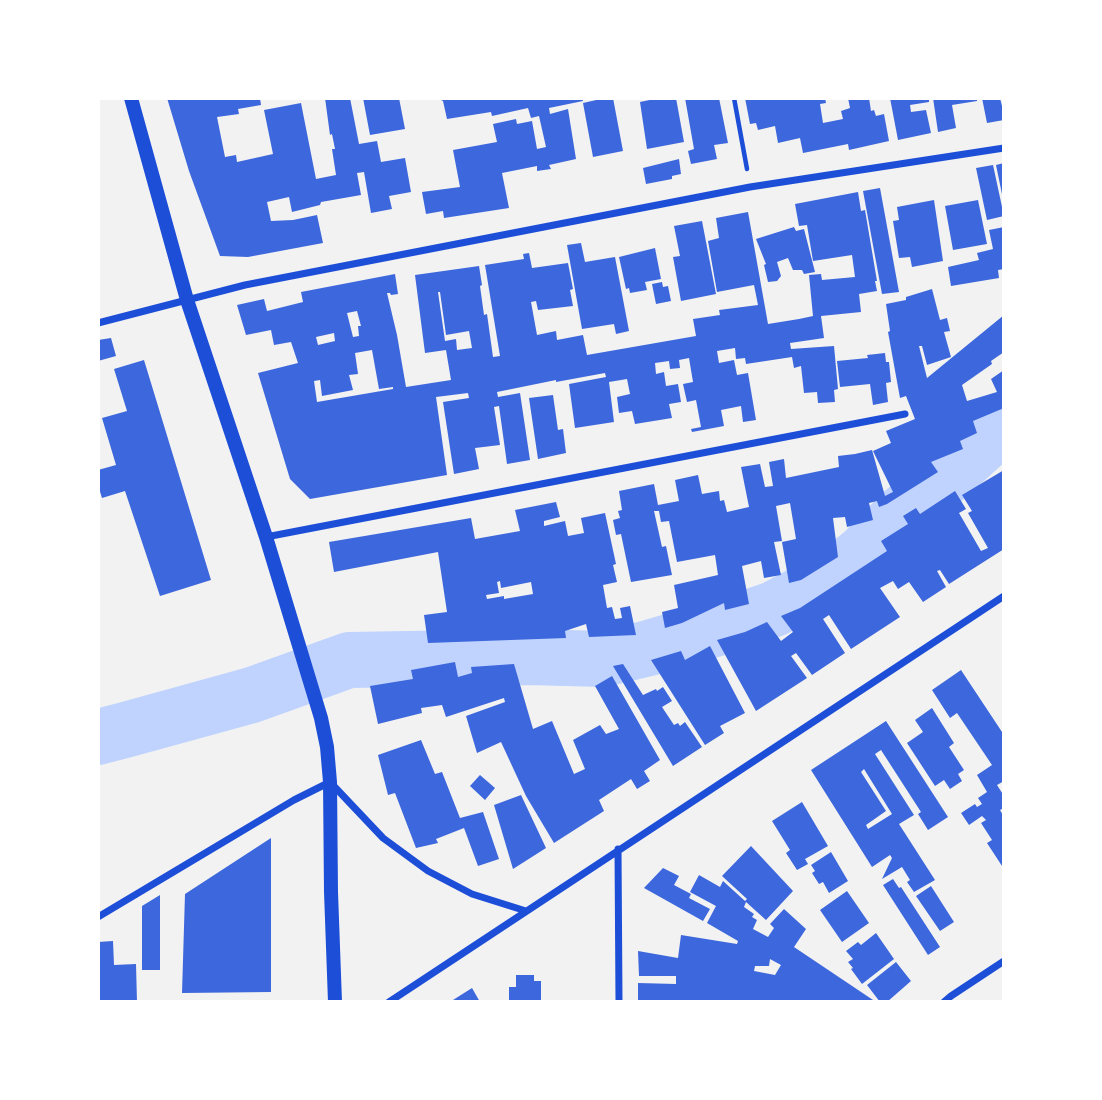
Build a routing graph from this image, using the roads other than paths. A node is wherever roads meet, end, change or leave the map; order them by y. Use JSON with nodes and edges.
{"nodes":[{"id":1,"x":131,"y":98,"type":"edge"},
{"id":2,"x":1004,"y":148,"type":"edge"},
{"id":3,"x":187,"y":300,"type":"junction"},
{"id":4,"x":98,"y":323,"type":"edge"},
{"id":5,"x":905,"y":414,"type":"dead end"},
{"id":6,"x":266,"y":537,"type":"junction"},
{"id":7,"x":1004,"y":596,"type":"edge"},
{"id":8,"x":330,"y":782,"type":"junction"},
{"id":9,"x":618,"y":849,"type":"junction"},
{"id":10,"x":526,"y":911,"type":"junction"},
{"id":11,"x":98,"y":917,"type":"edge"},
{"id":12,"x":1004,"y":961,"type":"edge"},
{"id":13,"x":335,"y":1002,"type":"edge"},
{"id":14,"x":389,"y":1002,"type":"edge"},
{"id":15,"x":619,"y":1002,"type":"edge"},
{"id":16,"x":944,"y":1002,"type":"edge"}],
"edges":[{"from":1,"to":3,"type":"main road"},
{"from":2,"to":3,"type":"street"},
{"from":3,"to":4,"type":"street"},
{"from":3,"to":6,"type":"main road"},
{"from":5,"to":6,"type":"street"},
{"from":6,"to":8,"type":"main road"},
{"from":7,"to":9,"type":"street"},
{"from":8,"to":10,"type":"street"},
{"from":8,"to":11,"type":"street"},
{"from":8,"to":13,"type":"main road"},
{"from":9,"to":10,"type":"street"},
{"from":9,"to":15,"type":"street"},
{"from":10,"to":14,"type":"street"},
{"from":12,"to":16,"type":"street"}]}
